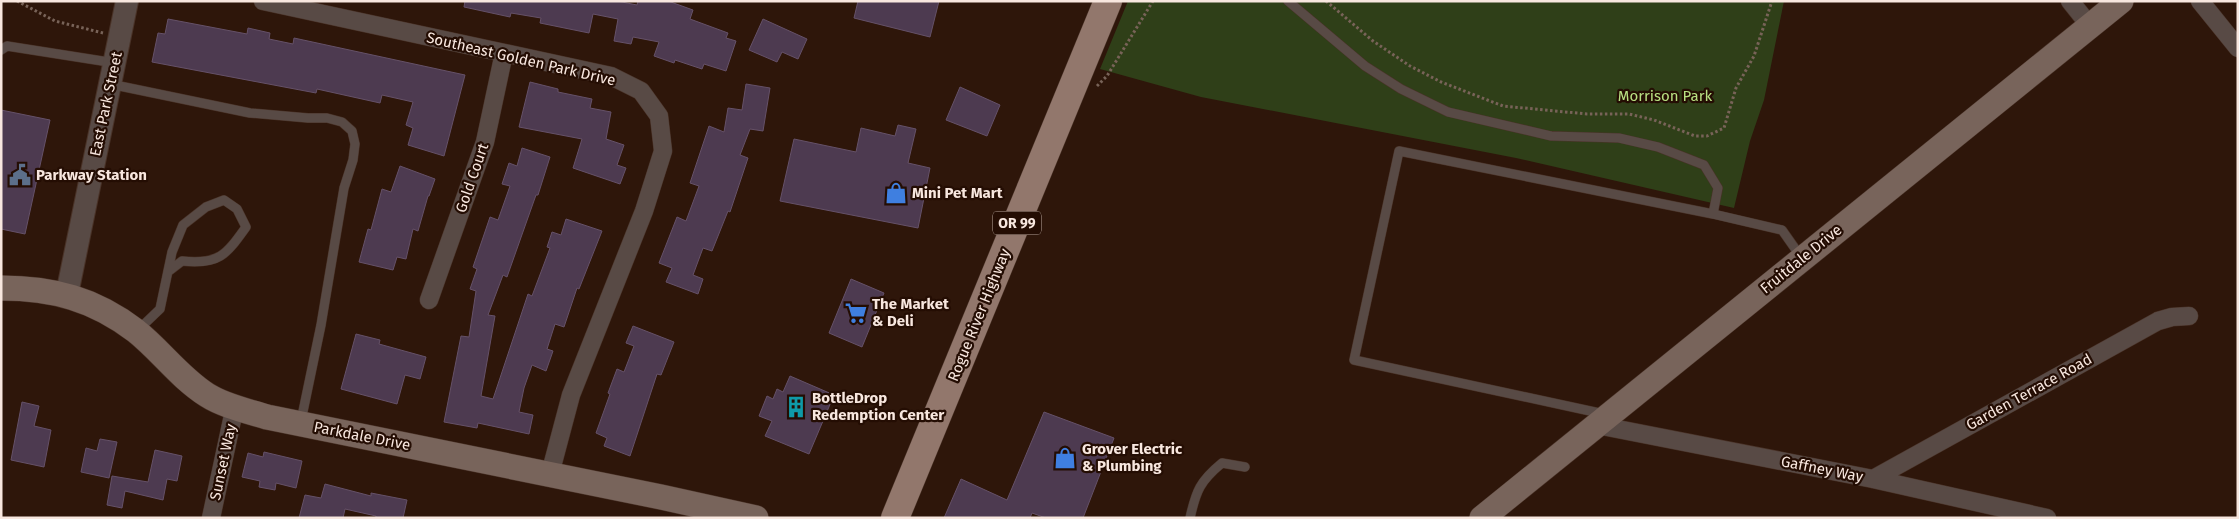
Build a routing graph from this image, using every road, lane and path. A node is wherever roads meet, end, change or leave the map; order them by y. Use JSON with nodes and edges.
{"nodes":[{"id":1,"x":17,"y":1,"type":"edge"},
{"id":2,"x":126,"y":1,"type":"edge"},
{"id":3,"x":263,"y":1,"type":"edge"},
{"id":4,"x":1108,"y":1,"type":"edge"},
{"id":5,"x":1153,"y":1,"type":"edge"},
{"id":6,"x":1288,"y":1,"type":"edge"},
{"id":7,"x":1326,"y":1,"type":"edge"},
{"id":8,"x":1772,"y":1,"type":"edge"},
{"id":9,"x":2070,"y":1,"type":"edge"},
{"id":10,"x":2121,"y":1,"type":"edge"},
{"id":11,"x":2200,"y":1,"type":"edge"},
{"id":12,"x":2090,"y":26,"type":"junction"},
{"id":13,"x":120,"y":37,"type":"junction"},
{"id":14,"x":2238,"y":48,"type":"edge"},
{"id":15,"x":1,"y":50,"type":"edge"},
{"id":16,"x":504,"y":54,"type":"junction"},
{"id":17,"x":113,"y":74,"type":"junction"},
{"id":18,"x":1097,"y":86,"type":"dead end"},
{"id":19,"x":1713,"y":214,"type":"junction"},
{"id":20,"x":1802,"y":258,"type":"junction"},
{"id":21,"x":169,"y":271,"type":"junction"},
{"id":22,"x":1,"y":288,"type":"edge"},
{"id":23,"x":67,"y":294,"type":"junction"},
{"id":24,"x":429,"y":300,"type":"dead end"},
{"id":25,"x":2189,"y":316,"type":"dead end"},
{"id":26,"x":137,"y":331,"type":"junction"},
{"id":27,"x":235,"y":406,"type":"junction"},
{"id":28,"x":1603,"y":420,"type":"junction"},
{"id":29,"x":301,"y":424,"type":"junction"},
{"id":30,"x":1245,"y":467,"type":"dead end"},
{"id":31,"x":550,"y":474,"type":"junction"},
{"id":32,"x":1873,"y":479,"type":"junction"},
{"id":33,"x":211,"y":518,"type":"edge"},
{"id":34,"x":756,"y":518,"type":"edge"},
{"id":35,"x":895,"y":518,"type":"edge"},
{"id":36,"x":1190,"y":518,"type":"edge"},
{"id":37,"x":1482,"y":518,"type":"edge"},
{"id":38,"x":2047,"y":518,"type":"edge"}],
"edges":[{"from":1,"to":13,"type":"path"},
{"from":2,"to":13,"type":"street","name":"East Park Street"},
{"from":3,"to":16,"type":"street","name":"Southeast Golden Park Drive"},
{"from":4,"to":35,"type":"main road","name":"Rogue River Highway","number":"OR 99"},
{"from":5,"to":18,"type":"path"},
{"from":6,"to":19,"type":"lane"},
{"from":7,"to":8,"type":"path"},
{"from":9,"to":12,"type":"street"},
{"from":10,"to":12,"type":"main road","name":"Fruitdale Drive"},
{"from":11,"to":14,"type":"street"},
{"from":12,"to":20,"type":"main road","name":"Fruitdale Drive"},
{"from":13,"to":17,"type":"street","name":"East Park Street"},
{"from":15,"to":17,"type":"lane"},
{"from":16,"to":24,"type":"street","name":"Gold Court"},
{"from":16,"to":31,"type":"street","name":"Southeast Golden Park Drive"},
{"from":17,"to":23,"type":"street","name":"East Park Street"},
{"from":17,"to":29,"type":"lane"},
{"from":19,"to":20,"type":"lane"},
{"from":19,"to":28,"type":"lane"},
{"from":20,"to":28,"type":"main road","name":"Fruitdale Drive"},
{"from":21,"to":21,"type":"lane"},
{"from":21,"to":26,"type":"lane"},
{"from":22,"to":23,"type":"main road","name":"Parkdale Drive"},
{"from":23,"to":26,"type":"main road","name":"Parkdale Drive"},
{"from":25,"to":32,"type":"street","name":"Garden Terrace Road"},
{"from":26,"to":27,"type":"main road","name":"Parkdale Drive"},
{"from":27,"to":29,"type":"main road","name":"Parkdale Drive"},
{"from":27,"to":33,"type":"street","name":"Sunset Way"},
{"from":28,"to":32,"type":"street","name":"Gaffney Way"},
{"from":28,"to":37,"type":"main road","name":"Fruitdale Drive"},
{"from":29,"to":31,"type":"main road","name":"Parkdale Drive"},
{"from":30,"to":36,"type":"lane"},
{"from":31,"to":34,"type":"main road","name":"Parkdale Drive"},
{"from":32,"to":38,"type":"street","name":"Gaffney Way"}]}
